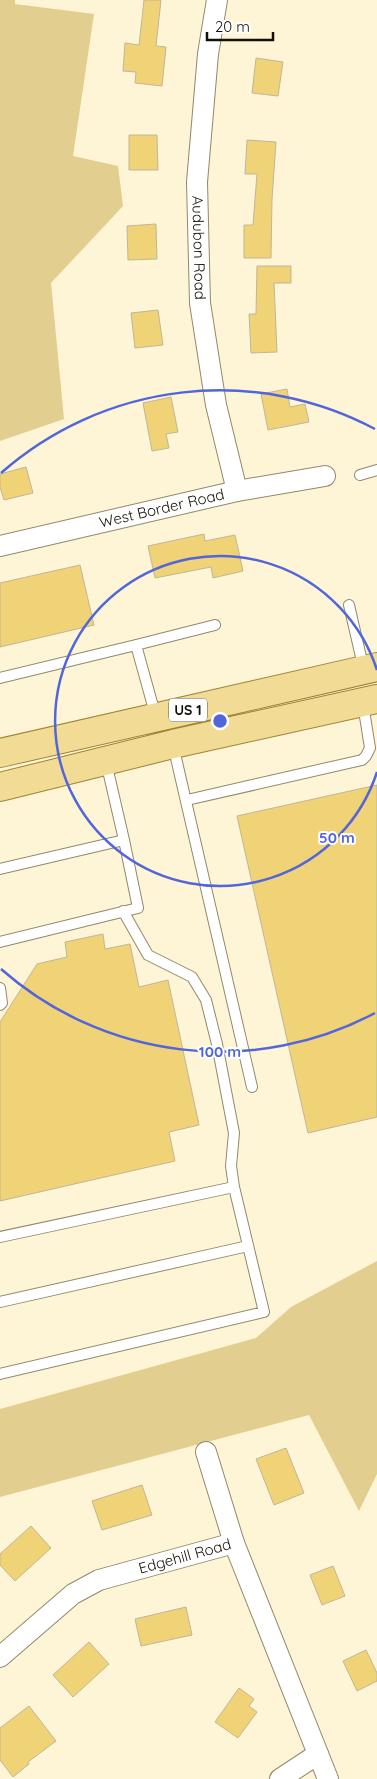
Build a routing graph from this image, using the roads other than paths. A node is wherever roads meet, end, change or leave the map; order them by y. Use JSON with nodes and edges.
{"nodes":[{"id":1,"x":217,"y":0,"type":"edge"},
{"id":2,"x":377,"y":470,"type":"edge"},
{"id":3,"x":360,"y":475,"type":"dead end"},
{"id":4,"x":325,"y":476,"type":"dead end"},
{"id":5,"x":238,"y":492,"type":"junction"},
{"id":6,"x":0,"y":546,"type":"edge"},
{"id":7,"x":349,"y":605,"type":"dead end"},
{"id":8,"x":215,"y":625,"type":"dead end"},
{"id":9,"x":136,"y":644,"type":"junction"},
{"id":10,"x":370,"y":669,"type":"edge"},
{"id":11,"x":0,"y":678,"type":"edge"},
{"id":12,"x":370,"y":700,"type":"edge"},
{"id":13,"x":156,"y":718,"type":"junction"},
{"id":14,"x":173,"y":744,"type":"junction"},
{"id":15,"x":0,"y":753,"type":"edge"},
{"id":16,"x":106,"y":761,"type":"junction"},
{"id":17,"x":3,"y":790,"type":"edge"},
{"id":18,"x":187,"y":800,"type":"junction"},
{"id":19,"x":124,"y":840,"type":"junction"},
{"id":20,"x":0,"y":869,"type":"edge"},
{"id":21,"x":122,"y":911,"type":"junction"},
{"id":22,"x":0,"y":942,"type":"edge"},
{"id":23,"x":0,"y":988,"type":"edge"},
{"id":24,"x":0,"y":1005,"type":"edge"},
{"id":25,"x":252,"y":1088,"type":"dead end"},
{"id":26,"x":234,"y":1187,"type":"junction"},
{"id":27,"x":0,"y":1237,"type":"edge"},
{"id":28,"x":248,"y":1246,"type":"junction"},
{"id":29,"x":0,"y":1302,"type":"edge"},
{"id":30,"x":0,"y":1374,"type":"edge"},
{"id":31,"x":206,"y":1452,"type":"dead end"},
{"id":32,"x":234,"y":1543,"type":"junction"},
{"id":33,"x":0,"y":1658,"type":"edge"},
{"id":34,"x":318,"y":1754,"type":"junction"},
{"id":35,"x":280,"y":1779,"type":"edge"},
{"id":36,"x":328,"y":1779,"type":"edge"}],
"edges":[{"from":1,"to":5,"type":"street","name":"Audubon Road"},
{"from":2,"to":3,"type":"lane"},
{"from":4,"to":5,"type":"street","name":"West Border Road"},
{"from":5,"to":6,"type":"street","name":"West Border Road"},
{"from":7,"to":10,"type":"lane"},
{"from":8,"to":9,"type":"lane"},
{"from":9,"to":11,"type":"lane"},
{"from":9,"to":13,"type":"lane"},
{"from":10,"to":13,"type":"main road","number":"US 1"},
{"from":12,"to":14,"type":"main road","number":"US 1"},
{"from":12,"to":18,"type":"lane"},
{"from":13,"to":15,"type":"main road","number":"US 1"},
{"from":14,"to":16,"type":"main road","number":"US 1"},
{"from":14,"to":18,"type":"lane"},
{"from":16,"to":17,"type":"main road","number":"US 1"},
{"from":16,"to":19,"type":"lane"},
{"from":18,"to":25,"type":"lane"},
{"from":19,"to":20,"type":"lane"},
{"from":19,"to":21,"type":"lane"},
{"from":21,"to":22,"type":"lane"},
{"from":21,"to":26,"type":"lane"},
{"from":23,"to":24,"type":"lane"},
{"from":26,"to":27,"type":"lane"},
{"from":26,"to":28,"type":"lane"},
{"from":28,"to":29,"type":"lane"},
{"from":28,"to":30,"type":"lane"},
{"from":31,"to":32,"type":"street"},
{"from":32,"to":33,"type":"street","name":"Edgehill Road"},
{"from":32,"to":34,"type":"street","name":"Edgehill Road"},
{"from":34,"to":35,"type":"street"},
{"from":34,"to":36,"type":"street","name":"Edgehill Road"}]}
